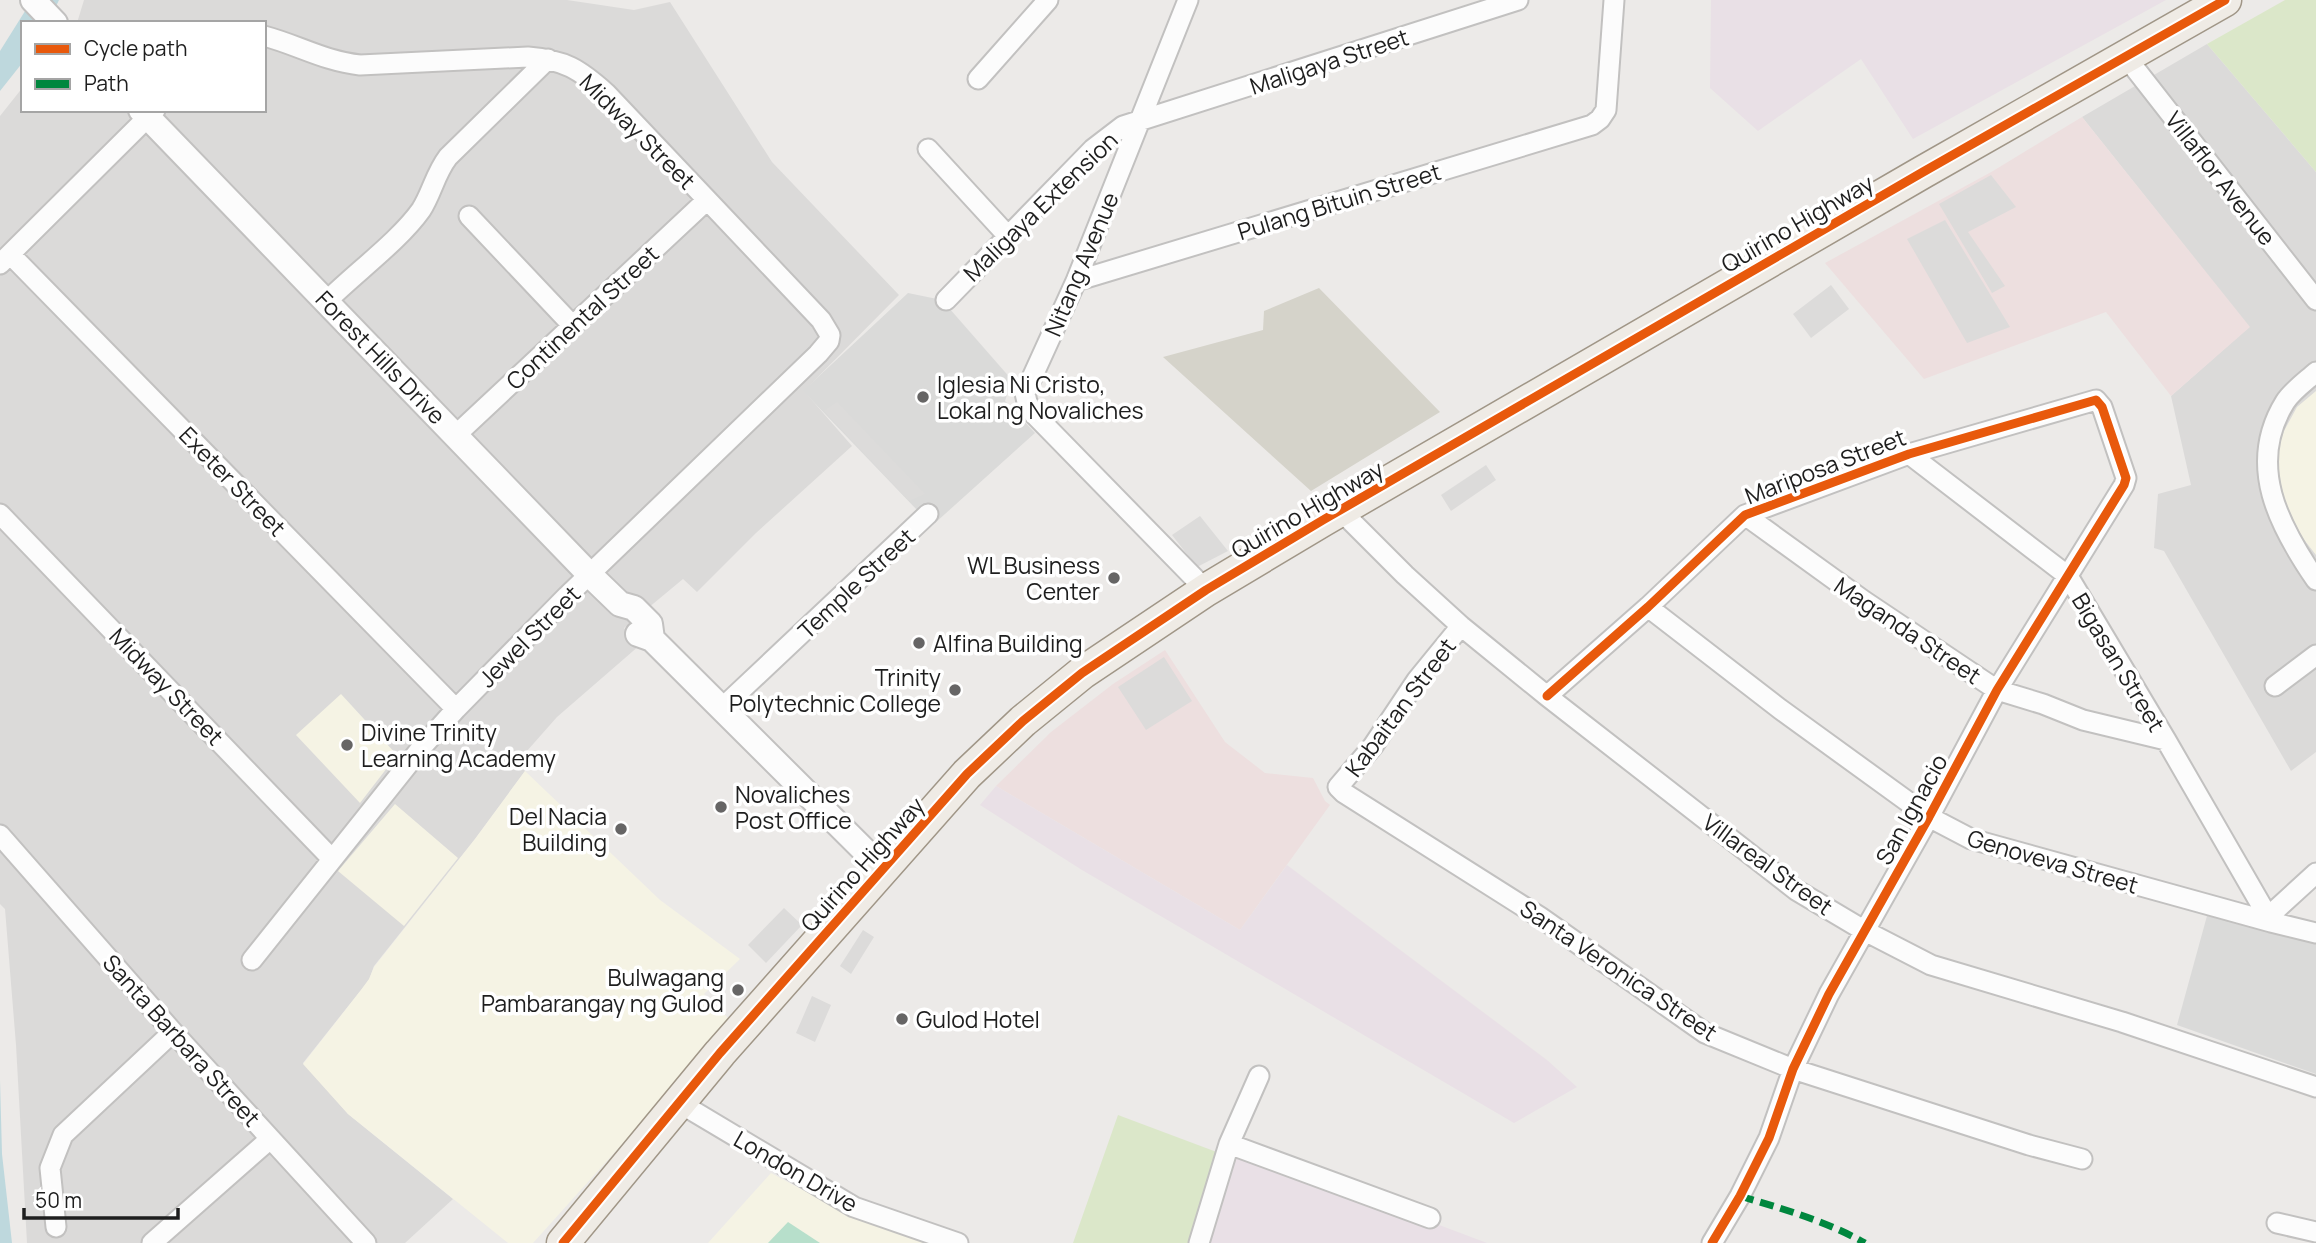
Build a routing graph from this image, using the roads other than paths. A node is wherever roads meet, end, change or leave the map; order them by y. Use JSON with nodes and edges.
{"nodes":[{"id":1,"x":33,"y":0,"type":"edge"},
{"id":2,"x":1048,"y":0,"type":"edge"},
{"id":3,"x":1188,"y":0,"type":"edge"},
{"id":4,"x":1518,"y":0,"type":"edge"},
{"id":5,"x":1614,"y":0,"type":"edge"},
{"id":6,"x":2225,"y":0,"type":"edge"},
{"id":7,"x":53,"y":21,"type":"edge"},
{"id":8,"x":266,"y":37,"type":"edge"},
{"id":9,"x":2126,"y":57,"type":"junction"},
{"id":10,"x":548,"y":59,"type":"junction"},
{"id":11,"x":978,"y":79,"type":"dead end"},
{"id":12,"x":148,"y":113,"type":"edge"},
{"id":13,"x":1140,"y":121,"type":"junction"},
{"id":14,"x":928,"y":149,"type":"dead end"},
{"id":15,"x":707,"y":200,"type":"junction"},
{"id":16,"x":469,"y":216,"type":"dead end"},
{"id":17,"x":1007,"y":235,"type":"junction"},
{"id":18,"x":5,"y":259,"type":"edge"},
{"id":19,"x":1076,"y":281,"type":"junction"},
{"id":20,"x":946,"y":300,"type":"dead end"},
{"id":21,"x":2316,"y":300,"type":"edge"},
{"id":22,"x":327,"y":301,"type":"junction"},
{"id":23,"x":573,"y":326,"type":"junction"},
{"id":24,"x":830,"y":335,"type":"joint"},
{"id":25,"x":2316,"y":372,"type":"edge"},
{"id":26,"x":2096,"y":400,"type":"joint"},
{"id":27,"x":457,"y":434,"type":"junction"},
{"id":28,"x":1909,"y":454,"type":"junction"},
{"id":29,"x":1341,"y":511,"type":"junction"},
{"id":30,"x":0,"y":514,"type":"edge"},
{"id":31,"x":928,"y":514,"type":"dead end"},
{"id":32,"x":1745,"y":515,"type":"junction"},
{"id":33,"x":590,"y":575,"type":"junction"},
{"id":34,"x":2068,"y":576,"type":"junction"},
{"id":35,"x":2316,"y":580,"type":"edge"},
{"id":36,"x":1206,"y":590,"type":"junction"},
{"id":37,"x":1648,"y":607,"type":"junction"},
{"id":38,"x":1461,"y":626,"type":"junction"},
{"id":39,"x":2316,"y":655,"type":"edge"},
{"id":40,"x":2275,"y":686,"type":"dead end"},
{"id":41,"x":1997,"y":690,"type":"junction"},
{"id":42,"x":1547,"y":696,"type":"junction"},
{"id":43,"x":722,"y":708,"type":"junction"},
{"id":44,"x":456,"y":709,"type":"junction"},
{"id":45,"x":2166,"y":740,"type":"junction"},
{"id":46,"x":1338,"y":787,"type":"joint"},
{"id":47,"x":1929,"y":817,"type":"junction"},
{"id":48,"x":0,"y":835,"type":"edge"},
{"id":49,"x":332,"y":859,"type":"junction"},
{"id":50,"x":883,"y":869,"type":"junction"},
{"id":51,"x":2316,"y":873,"type":"edge"},
{"id":52,"x":2270,"y":919,"type":"junction"},
{"id":53,"x":1865,"y":931,"type":"junction"},
{"id":54,"x":2316,"y":933,"type":"edge"},
{"id":55,"x":251,"y":960,"type":"dead end"},
{"id":56,"x":173,"y":1032,"type":"junction"},
{"id":57,"x":1793,"y":1069,"type":"junction"},
{"id":58,"x":1259,"y":1076,"type":"dead end"},
{"id":59,"x":2316,"y":1087,"type":"edge"},
{"id":60,"x":678,"y":1102,"type":"junction"},
{"id":61,"x":270,"y":1139,"type":"junction"},
{"id":62,"x":1229,"y":1144,"type":"junction"},
{"id":63,"x":2081,"y":1159,"type":"dead end"},
{"id":64,"x":1430,"y":1218,"type":"dead end"},
{"id":65,"x":2277,"y":1223,"type":"dead end"},
{"id":66,"x":56,"y":1227,"type":"dead end"},
{"id":67,"x":2316,"y":1233,"type":"edge"},
{"id":68,"x":152,"y":1243,"type":"edge"},
{"id":69,"x":366,"y":1243,"type":"edge"},
{"id":70,"x":563,"y":1243,"type":"edge"},
{"id":71,"x":958,"y":1243,"type":"edge"},
{"id":72,"x":1199,"y":1243,"type":"edge"},
{"id":73,"x":1712,"y":1243,"type":"edge"}],
"edges":[{"from":1,"to":7,"type":"street"},
{"from":2,"to":11,"type":"street"},
{"from":3,"to":13,"type":"street","name":"Nitang Avenue"},
{"from":4,"to":13,"type":"street","name":"Maligaya Street"},
{"from":5,"to":19,"type":"street","name":"Pulang Bituin Street"},
{"from":6,"to":9,"type":"main road","name":"Quirino Highway"},
{"from":8,"to":10,"type":"street","name":"Midway Street"},
{"from":9,"to":21,"type":"street","name":"Villaflor Avenue"},
{"from":9,"to":29,"type":"main road","name":"Quirino Highway"},
{"from":10,"to":15,"type":"street","name":"Midway Street"},
{"from":10,"to":22,"type":"street"},
{"from":12,"to":18,"type":"street"},
{"from":12,"to":22,"type":"street","name":"Forest Hills Drive"},
{"from":13,"to":17,"type":"street","name":"Maligaya Extension"},
{"from":13,"to":19,"type":"street","name":"Nitang Avenue"},
{"from":14,"to":17,"type":"street"},
{"from":15,"to":23,"type":"street","name":"Continental Street"},
{"from":15,"to":24,"type":"street","name":"Midway Street"},
{"from":16,"to":23,"type":"street"},
{"from":17,"to":20,"type":"street","name":"Maligaya Extension"},
{"from":18,"to":44,"type":"street","name":"Exeter Street"},
{"from":19,"to":36,"type":"street","name":"Nitang Avenue"},
{"from":22,"to":27,"type":"street","name":"Forest Hills Drive"},
{"from":23,"to":27,"type":"street","name":"Continental Street"},
{"from":24,"to":33,"type":"street","name":"Jewel Street"},
{"from":25,"to":35,"type":"street"},
{"from":26,"to":28,"type":"street","name":"Mariposa Street"},
{"from":26,"to":34,"type":"street","name":"San Ignacio"},
{"from":27,"to":33,"type":"street","name":"Forest Hills Drive"},
{"from":28,"to":32,"type":"street","name":"Mariposa Street"},
{"from":28,"to":34,"type":"street","name":"Bigasan Street"},
{"from":29,"to":36,"type":"main road","name":"Quirino Highway"},
{"from":29,"to":38,"type":"street","name":"Villareal Street"},
{"from":30,"to":49,"type":"street","name":"Midway Street"},
{"from":31,"to":43,"type":"street","name":"Temple Street"},
{"from":32,"to":37,"type":"street","name":"Mariposa Street"},
{"from":32,"to":41,"type":"street","name":"Maganda Street"},
{"from":33,"to":43,"type":"street","name":"Forest Hills Drive"},
{"from":33,"to":44,"type":"street","name":"Jewel Street"},
{"from":34,"to":41,"type":"street","name":"San Ignacio"},
{"from":34,"to":45,"type":"street","name":"Bigasan Street"},
{"from":36,"to":50,"type":"main road","name":"Quirino Highway"},
{"from":37,"to":42,"type":"street","name":"Mariposa Street"},
{"from":37,"to":47,"type":"street","name":"Genoveva Street"},
{"from":38,"to":42,"type":"street","name":"Villareal Street"},
{"from":38,"to":46,"type":"street","name":"Kabaitan Street"},
{"from":39,"to":40,"type":"street"},
{"from":41,"to":45,"type":"street","name":"Maganda Street"},
{"from":41,"to":47,"type":"street","name":"San Ignacio"},
{"from":42,"to":53,"type":"street","name":"Villareal Street"},
{"from":43,"to":50,"type":"street","name":"Forest Hills Drive"},
{"from":44,"to":49,"type":"street","name":"Jewel Street"},
{"from":45,"to":52,"type":"street","name":"Bigasan Street"},
{"from":46,"to":57,"type":"street","name":"Santa Veronica Street"},
{"from":47,"to":52,"type":"street","name":"Genoveva Street"},
{"from":47,"to":53,"type":"street","name":"San Ignacio"},
{"from":48,"to":56,"type":"street","name":"Santa Barbara Street"},
{"from":49,"to":55,"type":"street","name":"Jewel Street"},
{"from":50,"to":60,"type":"main road","name":"Quirino Highway"},
{"from":51,"to":52,"type":"street"},
{"from":52,"to":54,"type":"street","name":"Genoveva Street"},
{"from":53,"to":57,"type":"street","name":"San Ignacio"},
{"from":53,"to":59,"type":"street","name":"Villareal Street"},
{"from":56,"to":61,"type":"street","name":"Santa Barbara Street"},
{"from":56,"to":66,"type":"street"},
{"from":57,"to":63,"type":"street","name":"Santa Veronica Street"},
{"from":57,"to":73,"type":"street","name":"San Ignacio"},
{"from":58,"to":62,"type":"street"},
{"from":60,"to":70,"type":"main road","name":"Quirino Highway"},
{"from":60,"to":71,"type":"street","name":"London Drive"},
{"from":61,"to":68,"type":"street"},
{"from":61,"to":69,"type":"street","name":"Santa Barbara Street"},
{"from":62,"to":64,"type":"street"},
{"from":62,"to":72,"type":"street"},
{"from":65,"to":67,"type":"street"}]}
